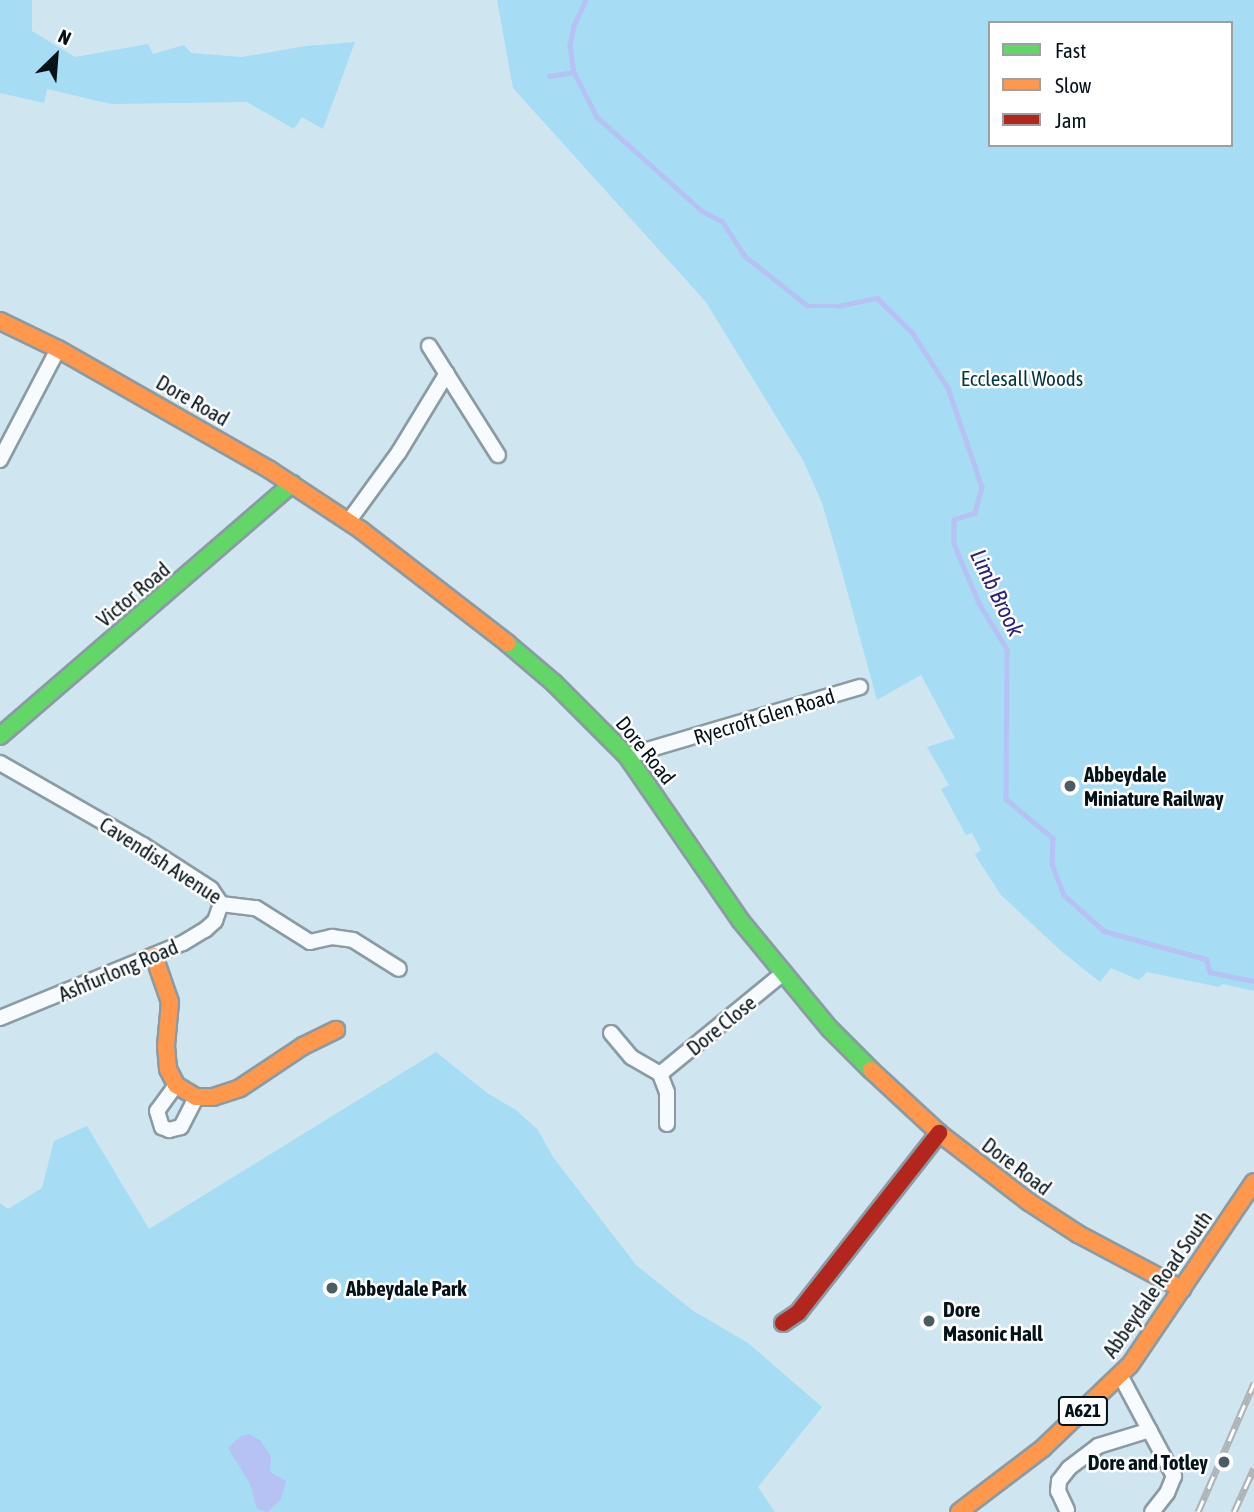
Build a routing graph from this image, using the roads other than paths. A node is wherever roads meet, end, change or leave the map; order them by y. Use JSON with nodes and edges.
{"nodes":[{"id":1,"x":0,"y":321,"type":"edge"},
{"id":2,"x":429,"y":346,"type":"dead end"},
{"id":3,"x":58,"y":349,"type":"junction"},
{"id":4,"x":447,"y":373,"type":"junction"},
{"id":5,"x":498,"y":454,"type":"dead end"},
{"id":6,"x":0,"y":460,"type":"edge"},
{"id":7,"x":292,"y":484,"type":"junction"},
{"id":8,"x":348,"y":522,"type":"junction"},
{"id":9,"x":860,"y":687,"type":"dead end"},
{"id":10,"x":0,"y":736,"type":"edge"},
{"id":11,"x":627,"y":756,"type":"junction"},
{"id":12,"x":0,"y":763,"type":"edge"},
{"id":13,"x":220,"y":904,"type":"junction"},
{"id":14,"x":154,"y":956,"type":"junction"},
{"id":15,"x":399,"y":969,"type":"dead end"},
{"id":16,"x":782,"y":974,"type":"junction"},
{"id":17,"x":0,"y":1018,"type":"edge"},
{"id":18,"x":336,"y":1030,"type":"dead end"},
{"id":19,"x":611,"y":1033,"type":"dead end"},
{"id":20,"x":660,"y":1074,"type":"junction"},
{"id":21,"x":176,"y":1085,"type":"junction"},
{"id":22,"x":196,"y":1097,"type":"junction"},
{"id":23,"x":667,"y":1124,"type":"dead end"},
{"id":24,"x":939,"y":1133,"type":"junction"},
{"id":25,"x":1254,"y":1182,"type":"edge"},
{"id":26,"x":1182,"y":1289,"type":"junction"},
{"id":27,"x":783,"y":1323,"type":"dead end"},
{"id":28,"x":1120,"y":1375,"type":"junction"},
{"id":29,"x":1150,"y":1430,"type":"junction"},
{"id":30,"x":1067,"y":1510,"type":"dead end"},
{"id":31,"x":960,"y":1511,"type":"edge"},
{"id":32,"x":1152,"y":1512,"type":"edge"}],
"edges":[{"from":1,"to":3,"type":"street","name":"Dore Road"},
{"from":2,"to":4,"type":"street"},
{"from":3,"to":6,"type":"street"},
{"from":3,"to":7,"type":"street","name":"Dore Road"},
{"from":4,"to":5,"type":"street"},
{"from":4,"to":8,"type":"street"},
{"from":7,"to":8,"type":"street","name":"Dore Road"},
{"from":7,"to":10,"type":"street","name":"Victor Road"},
{"from":8,"to":11,"type":"street","name":"Dore Road"},
{"from":9,"to":11,"type":"street","name":"Ryecroft Glen Road"},
{"from":11,"to":16,"type":"street","name":"Dore Road"},
{"from":12,"to":13,"type":"street","name":"Cavendish Avenue"},
{"from":13,"to":14,"type":"street","name":"Ashfurlong Road"},
{"from":13,"to":15,"type":"street","name":"Cavendish Avenue"},
{"from":14,"to":17,"type":"street","name":"Ashfurlong Road"},
{"from":14,"to":21,"type":"street"},
{"from":16,"to":20,"type":"street","name":"Dore Close"},
{"from":16,"to":24,"type":"street","name":"Dore Road"},
{"from":18,"to":22,"type":"street"},
{"from":19,"to":20,"type":"street"},
{"from":20,"to":23,"type":"street"},
{"from":21,"to":22,"type":"street"},
{"from":21,"to":22,"type":"street"},
{"from":24,"to":26,"type":"street","name":"Dore Road"},
{"from":24,"to":27,"type":"street"},
{"from":25,"to":26,"type":"street","name":"Abbeydale Road South","number":"A621"},
{"from":26,"to":28,"type":"street","name":"Abbeydale Road South","number":"A621"},
{"from":28,"to":29,"type":"street"},
{"from":28,"to":31,"type":"street","name":"Abbeydale Road South","number":"A621"},
{"from":29,"to":30,"type":"street"},
{"from":29,"to":32,"type":"street"}]}
